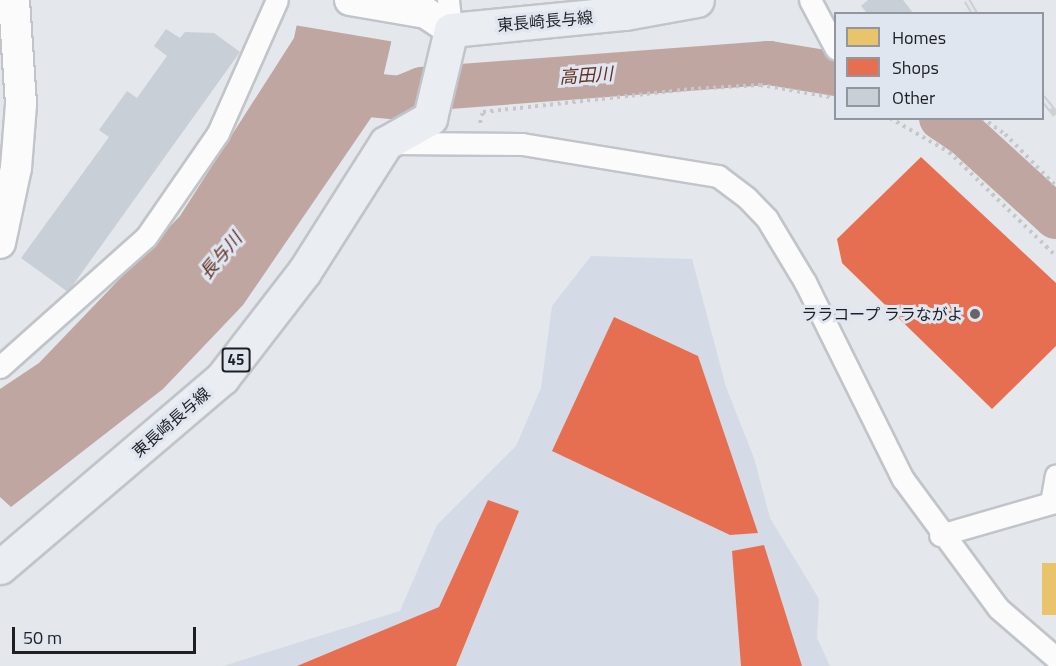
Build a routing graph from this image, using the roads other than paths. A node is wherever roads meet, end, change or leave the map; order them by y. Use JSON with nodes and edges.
{"nodes":[{"id":1,"x":2,"y":0,"type":"edge"},
{"id":2,"x":14,"y":0,"type":"edge"},
{"id":3,"x":21,"y":0,"type":"edge"},
{"id":4,"x":278,"y":0,"type":"edge"},
{"id":5,"x":350,"y":0,"type":"edge"},
{"id":6,"x":697,"y":0,"type":"edge"},
{"id":7,"x":810,"y":0,"type":"edge"},
{"id":8,"x":442,"y":24,"type":"edge"},
{"id":9,"x":834,"y":46,"type":"edge"},
{"id":10,"x":386,"y":143,"type":"junction"},
{"id":11,"x":0,"y":243,"type":"edge"},
{"id":12,"x":0,"y":367,"type":"edge"},
{"id":13,"x":1056,"y":475,"type":"edge"},
{"id":14,"x":940,"y":535,"type":"junction"},
{"id":15,"x":0,"y":567,"type":"edge"},
{"id":16,"x":1056,"y":658,"type":"edge"}],
"edges":[{"from":1,"to":2,"type":"street"},
{"from":2,"to":3,"type":"street"},
{"from":2,"to":11,"type":"street"},
{"from":4,"to":12,"type":"street"},
{"from":5,"to":8,"type":"street"},
{"from":6,"to":8,"type":"main road","name":"東長崎長与線"},
{"from":7,"to":9,"type":"street"},
{"from":8,"to":10,"type":"main road","name":"東長崎長与線","number":"45"},
{"from":10,"to":14,"type":"street"},
{"from":10,"to":15,"type":"main road","name":"東長崎長与線","number":"45"},
{"from":13,"to":14,"type":"street"},
{"from":14,"to":16,"type":"street"}]}
